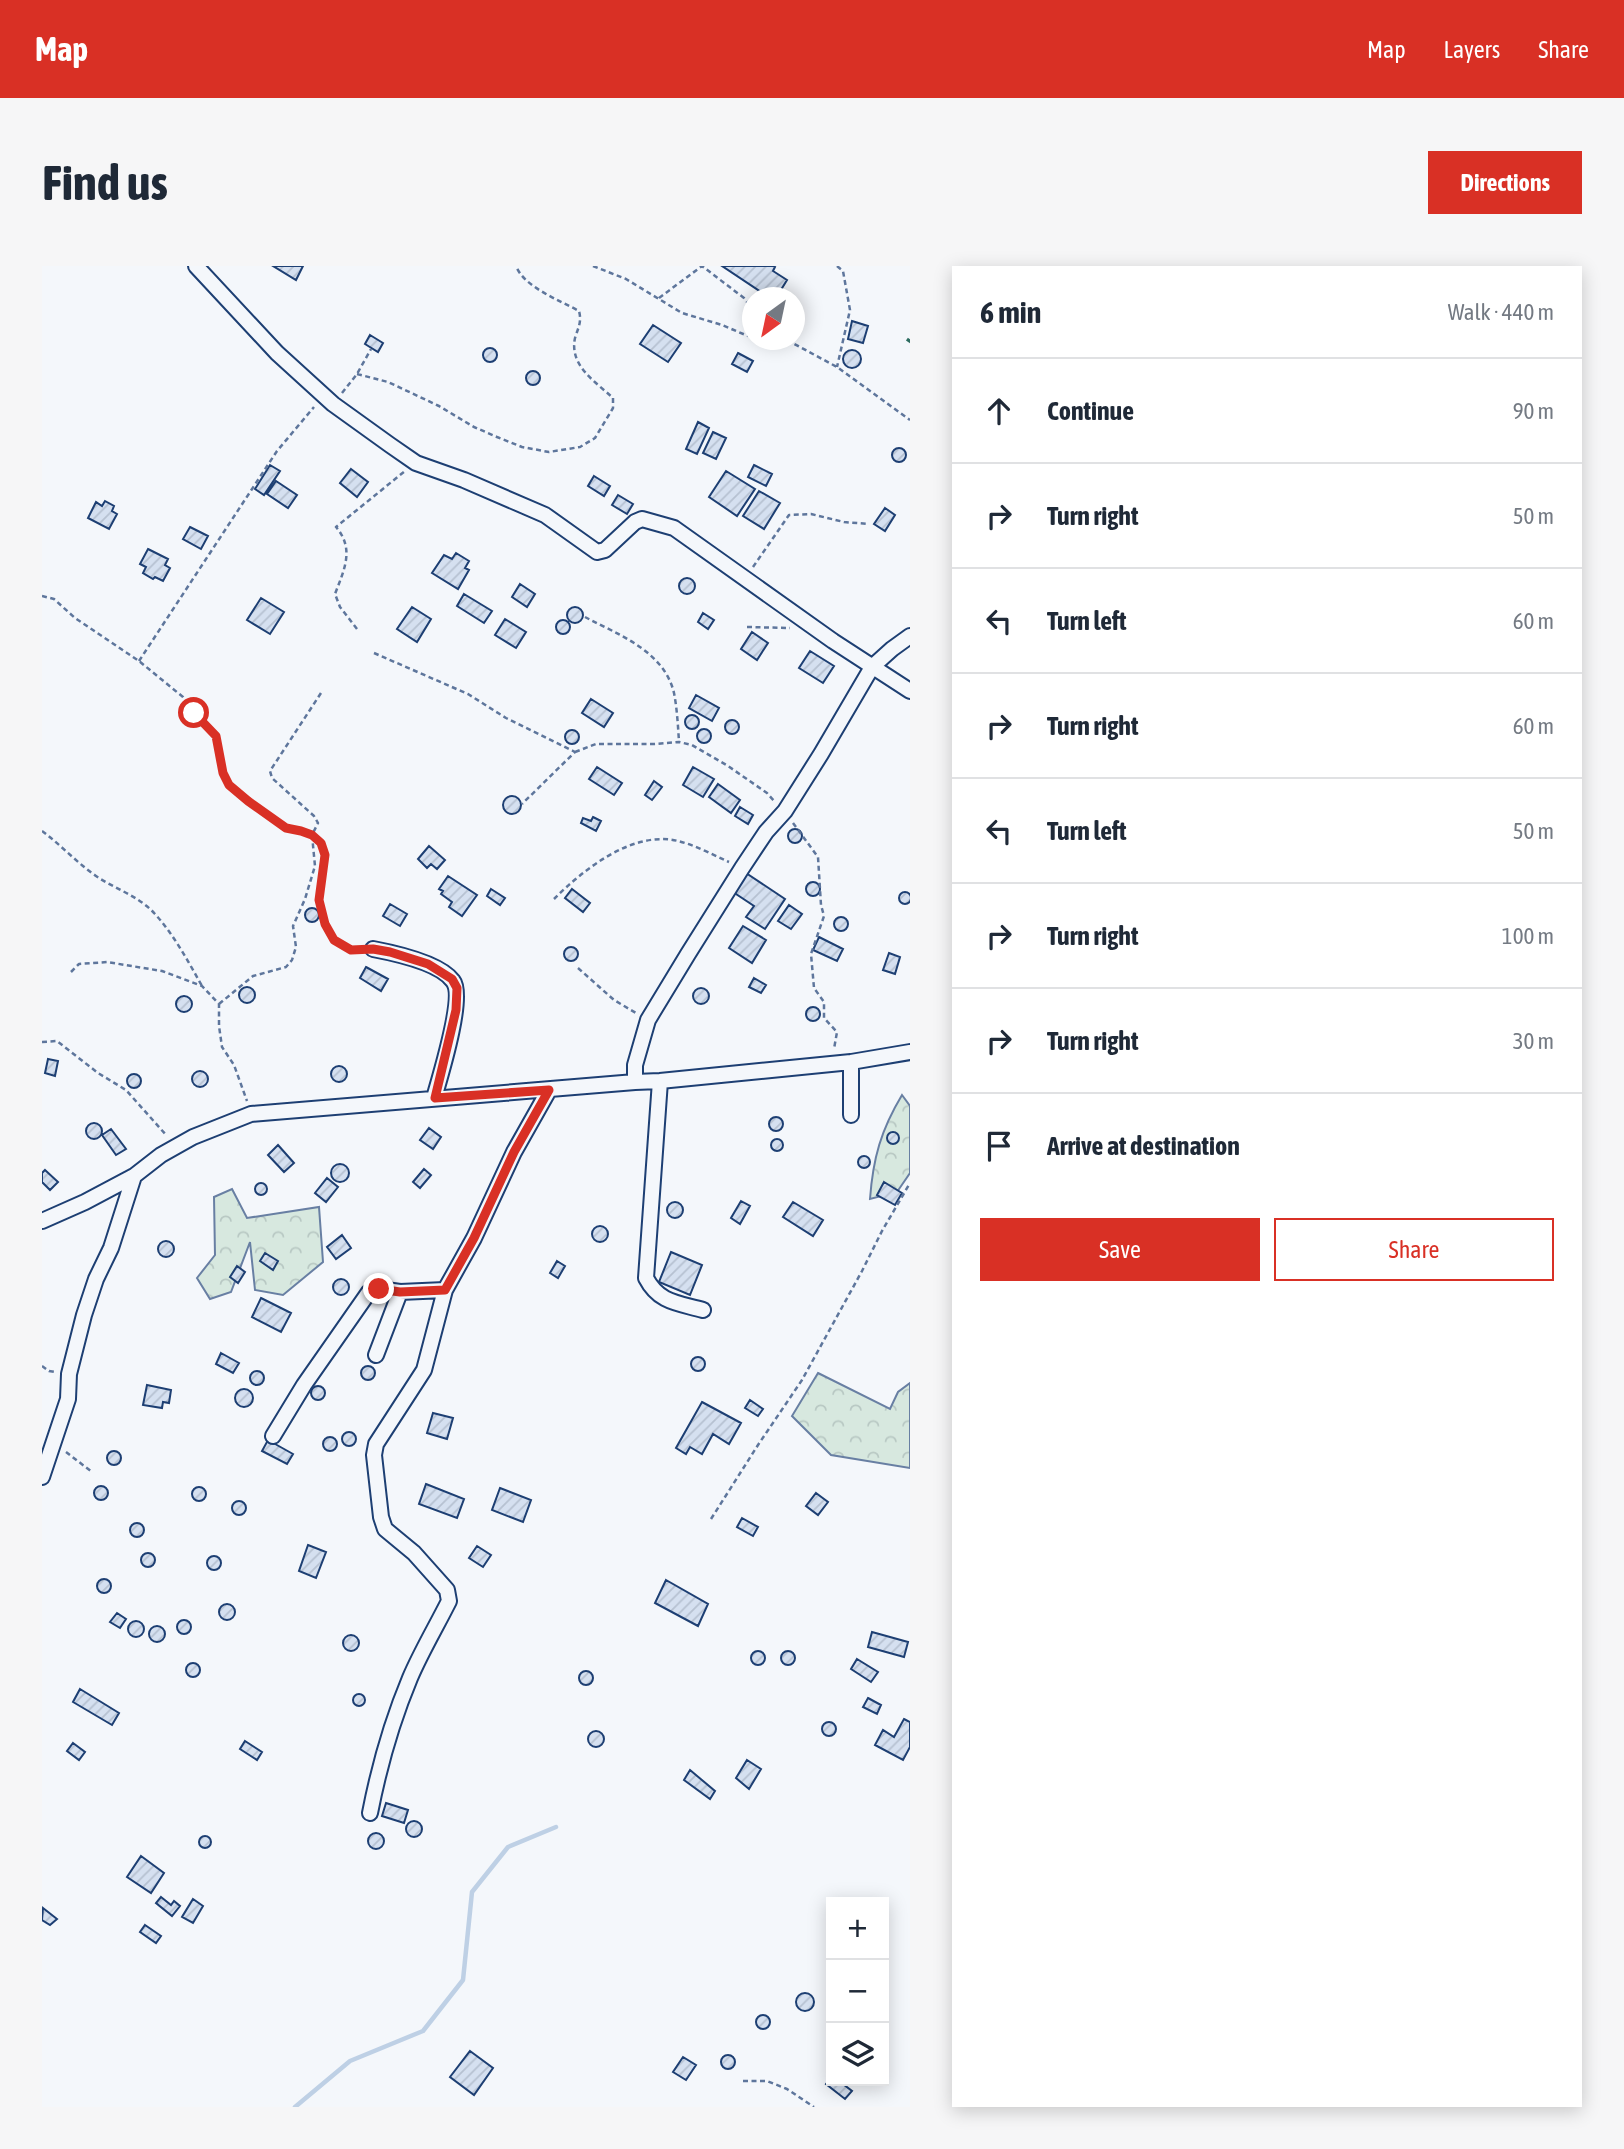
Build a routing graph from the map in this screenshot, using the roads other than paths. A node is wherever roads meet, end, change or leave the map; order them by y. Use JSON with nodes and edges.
{"nodes":[{"id":1,"x":196,"y":266,"type":"edge"},
{"id":2,"x":910,"y":636,"type":"edge"},
{"id":3,"x":872,"y":667,"type":"junction"},
{"id":4,"x":910,"y":691,"type":"edge"},
{"id":5,"x":373,"y":949,"type":"road end"},
{"id":6,"x":910,"y":1052,"type":"edge"},
{"id":7,"x":852,"y":1062,"type":"junction"},
{"id":8,"x":660,"y":1081,"type":"junction"},
{"id":9,"x":635,"y":1082,"type":"junction"},
{"id":10,"x":549,"y":1090,"type":"junction"},
{"id":11,"x":435,"y":1098,"type":"junction"},
{"id":12,"x":851,"y":1115,"type":"dead end"},
{"id":13,"x":134,"y":1176,"type":"junction"},
{"id":14,"x":42,"y":1221,"type":"edge"},
{"id":15,"x":445,"y":1290,"type":"junction"},
{"id":16,"x":400,"y":1292,"type":"junction"},
{"id":17,"x":703,"y":1310,"type":"dead end"},
{"id":18,"x":376,"y":1355,"type":"dead end"},
{"id":19,"x":273,"y":1436,"type":"dead end"},
{"id":20,"x":42,"y":1477,"type":"edge"},
{"id":21,"x":370,"y":1813,"type":"dead end"}],
"edges":[{"from":1,"to":3,"type":"street"},
{"from":2,"to":3,"type":"street"},
{"from":3,"to":4,"type":"street"},
{"from":3,"to":9,"type":"street"},
{"from":5,"to":11,"type":"street"},
{"from":6,"to":7,"type":"street"},
{"from":7,"to":8,"type":"street"},
{"from":7,"to":12,"type":"street"},
{"from":8,"to":9,"type":"street"},
{"from":8,"to":17,"type":"street"},
{"from":9,"to":10,"type":"street"},
{"from":10,"to":11,"type":"street"},
{"from":10,"to":15,"type":"street"},
{"from":11,"to":13,"type":"street"},
{"from":13,"to":14,"type":"street"},
{"from":13,"to":20,"type":"street"},
{"from":15,"to":16,"type":"street"},
{"from":15,"to":21,"type":"street"},
{"from":16,"to":18,"type":"street"},
{"from":16,"to":19,"type":"street"}]}
